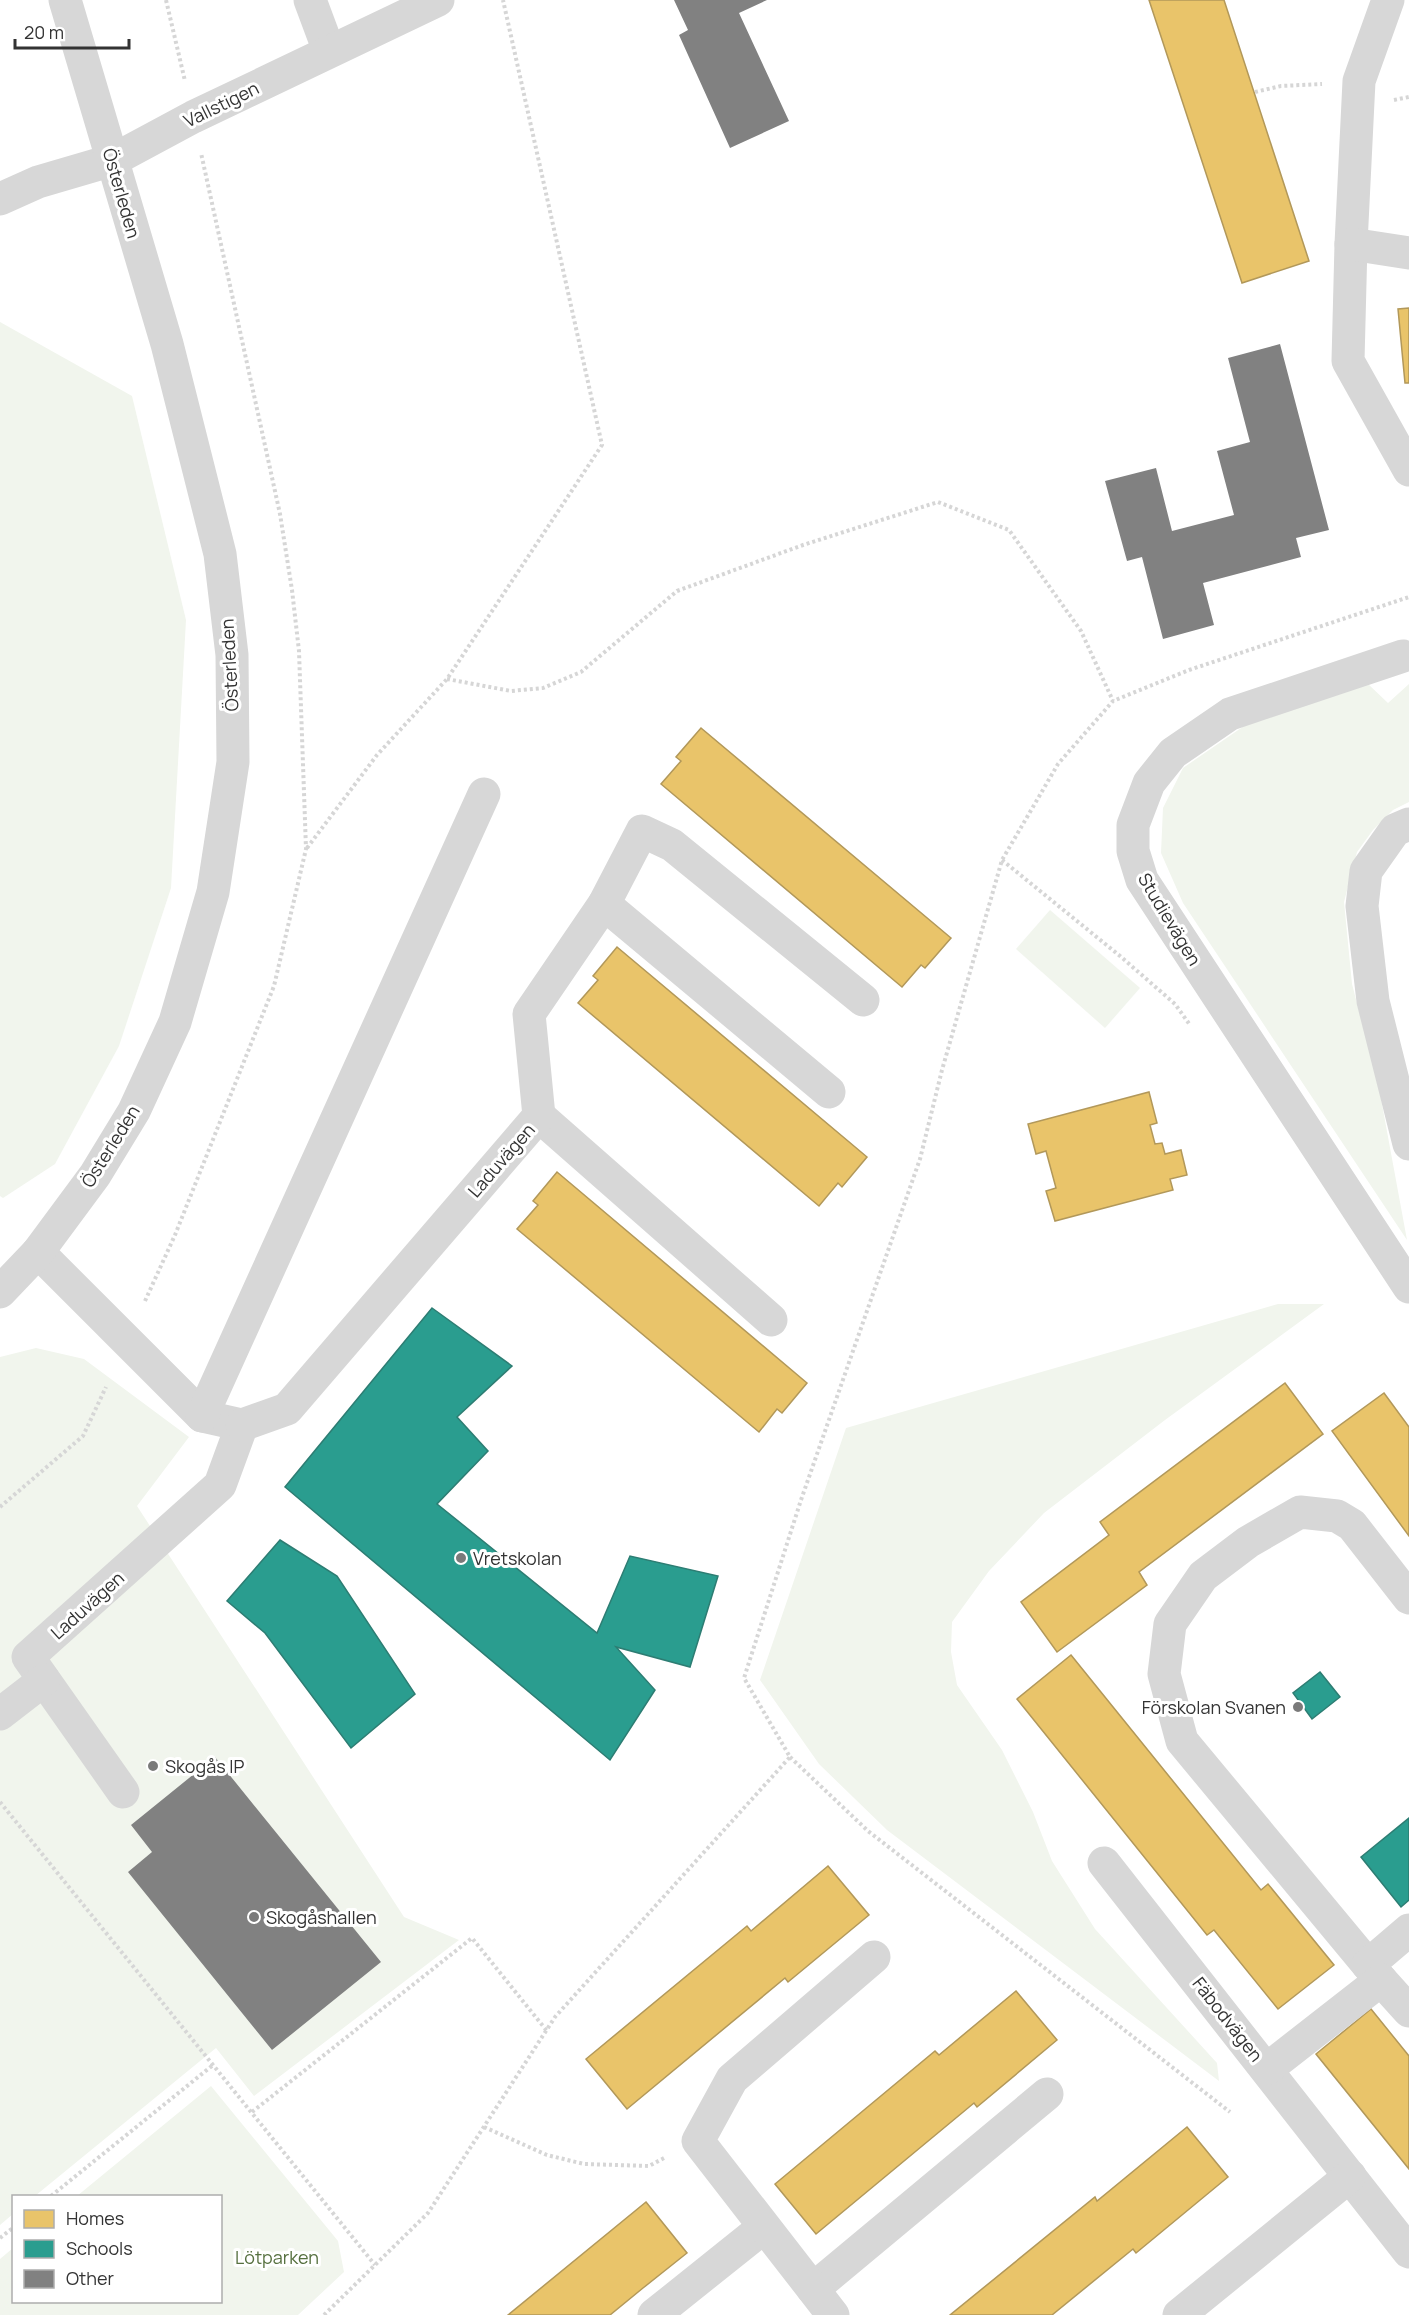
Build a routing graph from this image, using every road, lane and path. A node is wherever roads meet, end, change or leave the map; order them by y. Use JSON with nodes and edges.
{"nodes":[{"id":1,"x":65,"y":0,"type":"edge"},
{"id":2,"x":310,"y":0,"type":"edge"},
{"id":3,"x":438,"y":0,"type":"edge"},
{"id":4,"x":503,"y":0,"type":"edge"},
{"id":5,"x":1388,"y":0,"type":"edge"},
{"id":6,"x":329,"y":51,"type":"junction"},
{"id":7,"x":1359,"y":81,"type":"junction"},
{"id":8,"x":1255,"y":92,"type":"dead end"},
{"id":9,"x":113,"y":160,"type":"junction"},
{"id":10,"x":0,"y":199,"type":"edge"},
{"id":11,"x":1351,"y":244,"type":"junction"},
{"id":12,"x":1409,"y":253,"type":"edge"},
{"id":13,"x":1409,"y":470,"type":"edge"},
{"id":14,"x":1409,"y":597,"type":"edge"},
{"id":15,"x":1403,"y":656,"type":"dead end"},
{"id":16,"x":447,"y":679,"type":"junction"},
{"id":17,"x":1113,"y":701,"type":"junction"},
{"id":18,"x":484,"y":794,"type":"dead end"},
{"id":19,"x":1409,"y":824,"type":"edge"},
{"id":20,"x":306,"y":849,"type":"dead end"},
{"id":21,"x":1002,"y":860,"type":"junction"},
{"id":22,"x":604,"y":904,"type":"junction"},
{"id":23,"x":863,"y":1000,"type":"dead end"},
{"id":24,"x":1194,"y":1029,"type":"dead end"},
{"id":25,"x":829,"y":1092,"type":"dead end"},
{"id":26,"x":539,"y":1116,"type":"junction"},
{"id":27,"x":1409,"y":1144,"type":"edge"},
{"id":28,"x":38,"y":1252,"type":"junction"},
{"id":29,"x":1406,"y":1273,"type":"edge"},
{"id":30,"x":5,"y":1277,"type":"edge"},
{"id":31,"x":771,"y":1320,"type":"dead end"},
{"id":32,"x":106,"y":1387,"type":"dead end"},
{"id":33,"x":202,"y":1416,"type":"junction"},
{"id":34,"x":242,"y":1425,"type":"junction"},
{"id":35,"x":0,"y":1507,"type":"edge"},
{"id":36,"x":1409,"y":1598,"type":"edge"},
{"id":37,"x":44,"y":1680,"type":"junction"},
{"id":38,"x":0,"y":1714,"type":"edge"},
{"id":39,"x":790,"y":1758,"type":"junction"},
{"id":40,"x":123,"y":1792,"type":"dead end"},
{"id":41,"x":0,"y":1802,"type":"edge"},
{"id":42,"x":1104,"y":1863,"type":"dead end"},
{"id":43,"x":1409,"y":1930,"type":"edge"},
{"id":44,"x":874,"y":1957,"type":"dead end"},
{"id":45,"x":1375,"y":1973,"type":"junction"},
{"id":46,"x":1409,"y":2011,"type":"edge"},
{"id":47,"x":547,"y":2031,"type":"junction"},
{"id":48,"x":213,"y":2065,"type":"junction"},
{"id":49,"x":1268,"y":2069,"type":"junction"},
{"id":50,"x":1047,"y":2094,"type":"dead end"},
{"id":51,"x":252,"y":2112,"type":"junction"},
{"id":52,"x":1230,"y":2112,"type":"dead end"},
{"id":53,"x":484,"y":2127,"type":"junction"},
{"id":54,"x":698,"y":2141,"type":"junction"},
{"id":55,"x":1350,"y":2176,"type":"junction"},
{"id":56,"x":52,"y":2195,"type":"edge"},
{"id":57,"x":764,"y":2227,"type":"junction"},
{"id":58,"x":12,"y":2229,"type":"edge"},
{"id":59,"x":0,"y":2238,"type":"edge"},
{"id":60,"x":1409,"y":2252,"type":"edge"},
{"id":61,"x":375,"y":2265,"type":"junction"},
{"id":62,"x":813,"y":2289,"type":"junction"},
{"id":63,"x":324,"y":2315,"type":"edge"},
{"id":64,"x":654,"y":2315,"type":"edge"},
{"id":65,"x":833,"y":2315,"type":"edge"},
{"id":66,"x":1179,"y":2315,"type":"edge"}],
"edges":[{"from":1,"to":9,"type":"street","name":"Österleden"},
{"from":2,"to":6,"type":"street"},
{"from":3,"to":6,"type":"street","name":"Vallstigen"},
{"from":4,"to":16,"type":"path"},
{"from":5,"to":7,"type":"street"},
{"from":6,"to":9,"type":"street","name":"Vallstigen"},
{"from":7,"to":8,"type":"path"},
{"from":7,"to":11,"type":"street"},
{"from":9,"to":10,"type":"street","name":"Vallstigen"},
{"from":9,"to":28,"type":"street","name":"Österleden"},
{"from":11,"to":12,"type":"street"},
{"from":11,"to":13,"type":"street"},
{"from":14,"to":17,"type":"path"},
{"from":15,"to":29,"type":"street","name":"Studievägen"},
{"from":16,"to":17,"type":"path"},
{"from":16,"to":20,"type":"path"},
{"from":17,"to":21,"type":"path"},
{"from":18,"to":33,"type":"street"},
{"from":19,"to":27,"type":"street"},
{"from":21,"to":24,"type":"path"},
{"from":21,"to":39,"type":"path"},
{"from":22,"to":23,"type":"street","name":"Laduvägen"},
{"from":22,"to":25,"type":"street"},
{"from":22,"to":26,"type":"street","name":"Laduvägen"},
{"from":26,"to":31,"type":"street"},
{"from":26,"to":34,"type":"street","name":"Laduvägen"},
{"from":28,"to":30,"type":"street","name":"Österleden"},
{"from":28,"to":33,"type":"street"},
{"from":32,"to":35,"type":"path"},
{"from":33,"to":34,"type":"street"},
{"from":34,"to":37,"type":"street","name":"Laduvägen"},
{"from":36,"to":45,"type":"street"},
{"from":37,"to":38,"type":"street"},
{"from":37,"to":40,"type":"street","name":"Laduvägen"},
{"from":39,"to":47,"type":"path"},
{"from":39,"to":52,"type":"path"},
{"from":41,"to":48,"type":"path"},
{"from":42,"to":49,"type":"street","name":"Fäbodvägen"},
{"from":43,"to":45,"type":"street"},
{"from":44,"to":54,"type":"street"},
{"from":45,"to":46,"type":"street"},
{"from":45,"to":49,"type":"street"},
{"from":47,"to":51,"type":"path"},
{"from":47,"to":53,"type":"path"},
{"from":48,"to":51,"type":"path"},
{"from":48,"to":56,"type":"path"},
{"from":49,"to":55,"type":"street","name":"Fäbodvägen"},
{"from":50,"to":62,"type":"street"},
{"from":51,"to":61,"type":"path"},
{"from":53,"to":54,"type":"path"},
{"from":53,"to":61,"type":"path"},
{"from":54,"to":57,"type":"street"},
{"from":55,"to":60,"type":"street","name":"Fäbodvägen"},
{"from":55,"to":66,"type":"street"},
{"from":57,"to":62,"type":"street"},
{"from":57,"to":64,"type":"street"},
{"from":58,"to":59,"type":"path"},
{"from":61,"to":63,"type":"path"},
{"from":62,"to":65,"type":"street"}]}
